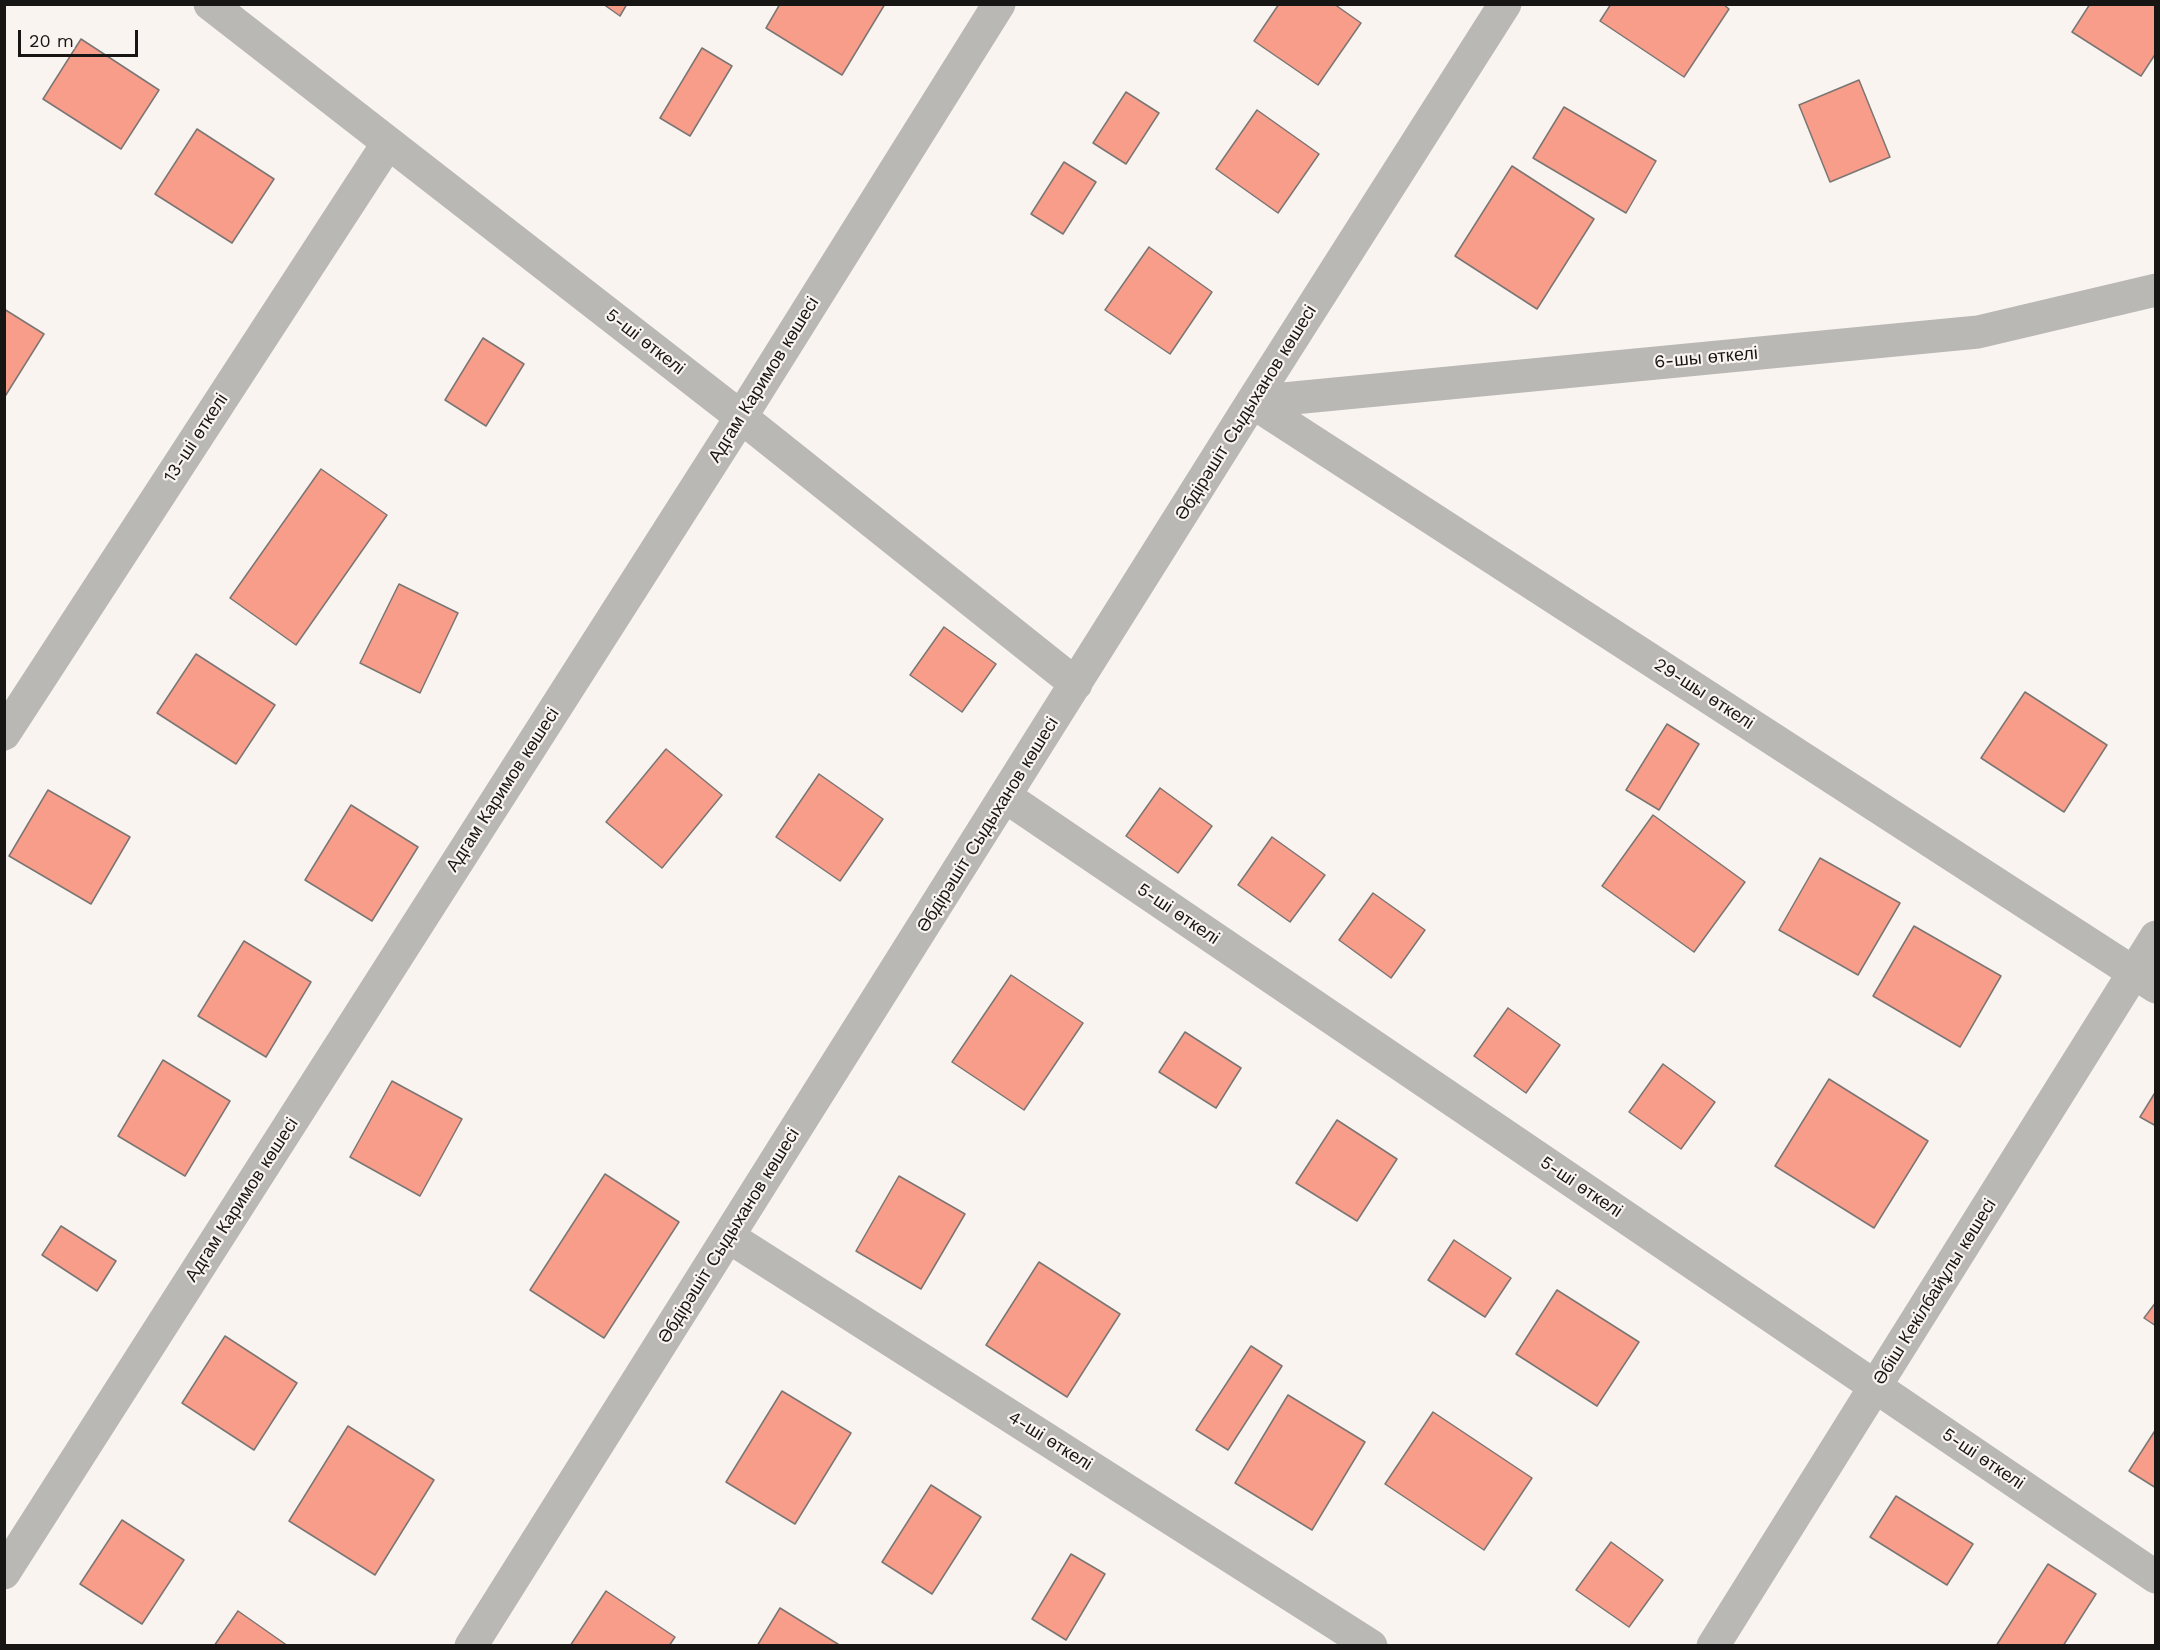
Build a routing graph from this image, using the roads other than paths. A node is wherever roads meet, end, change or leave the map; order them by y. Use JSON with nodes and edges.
{"nodes":[{"id":1,"x":210,"y":4,"type":"edge"},
{"id":2,"x":999,"y":4,"type":"edge"},
{"id":3,"x":1505,"y":4,"type":"edge"},
{"id":4,"x":388,"y":142,"type":"junction"},
{"id":5,"x":2156,"y":290,"type":"edge"},
{"id":6,"x":1252,"y":402,"type":"junction"},
{"id":7,"x":741,"y":417,"type":"junction"},
{"id":8,"x":1076,"y":684,"type":"junction"},
{"id":9,"x":4,"y":734,"type":"edge"},
{"id":10,"x":1006,"y":797,"type":"junction"},
{"id":11,"x":2156,"y":938,"type":"edge"},
{"id":12,"x":2145,"y":980,"type":"edge"},
{"id":13,"x":729,"y":1237,"type":"junction"},
{"id":14,"x":1876,"y":1387,"type":"junction"},
{"id":15,"x":4,"y":1573,"type":"edge"},
{"id":16,"x":2156,"y":1577,"type":"edge"},
{"id":17,"x":471,"y":1646,"type":"edge"},
{"id":18,"x":1371,"y":1646,"type":"edge"},
{"id":19,"x":1713,"y":1646,"type":"edge"}],
"edges":[{"from":1,"to":4,"type":"street","name":"5-ші өткелі"},
{"from":2,"to":7,"type":"street","name":"Адгам Каримов көшесі"},
{"from":3,"to":6,"type":"street","name":"Әбдірәшіт Сыдыханов көшесі"},
{"from":4,"to":7,"type":"street","name":"5-ші өткелі"},
{"from":4,"to":9,"type":"street","name":"13-ші өткелі"},
{"from":5,"to":6,"type":"street","name":"6-шы өткелі"},
{"from":6,"to":8,"type":"street","name":"Әбдірәшіт Сыдыханов көшесі"},
{"from":6,"to":12,"type":"street","name":"29-шы өткелі"},
{"from":7,"to":8,"type":"street","name":"5-ші өткелі"},
{"from":7,"to":15,"type":"street","name":"Адгам Каримов көшесі"},
{"from":8,"to":10,"type":"street","name":"Әбдірәшіт Сыдыханов көшесі"},
{"from":10,"to":13,"type":"street","name":"Әбдірәшіт Сыдыханов көшесі"},
{"from":10,"to":14,"type":"street","name":"5-ші өткелі"},
{"from":11,"to":12,"type":"street","name":"Әбіш Кекілбайұлы көшесі"},
{"from":12,"to":14,"type":"street","name":"Әбіш Кекілбайұлы көшесі"},
{"from":13,"to":17,"type":"street","name":"Әбдірәшіт Сыдыханов көшесі"},
{"from":13,"to":18,"type":"street","name":"4-ші өткелі"},
{"from":14,"to":16,"type":"street","name":"5-ші өткелі"},
{"from":14,"to":19,"type":"street","name":"Әбіш Кекілбайұлы көшесі"}]}
